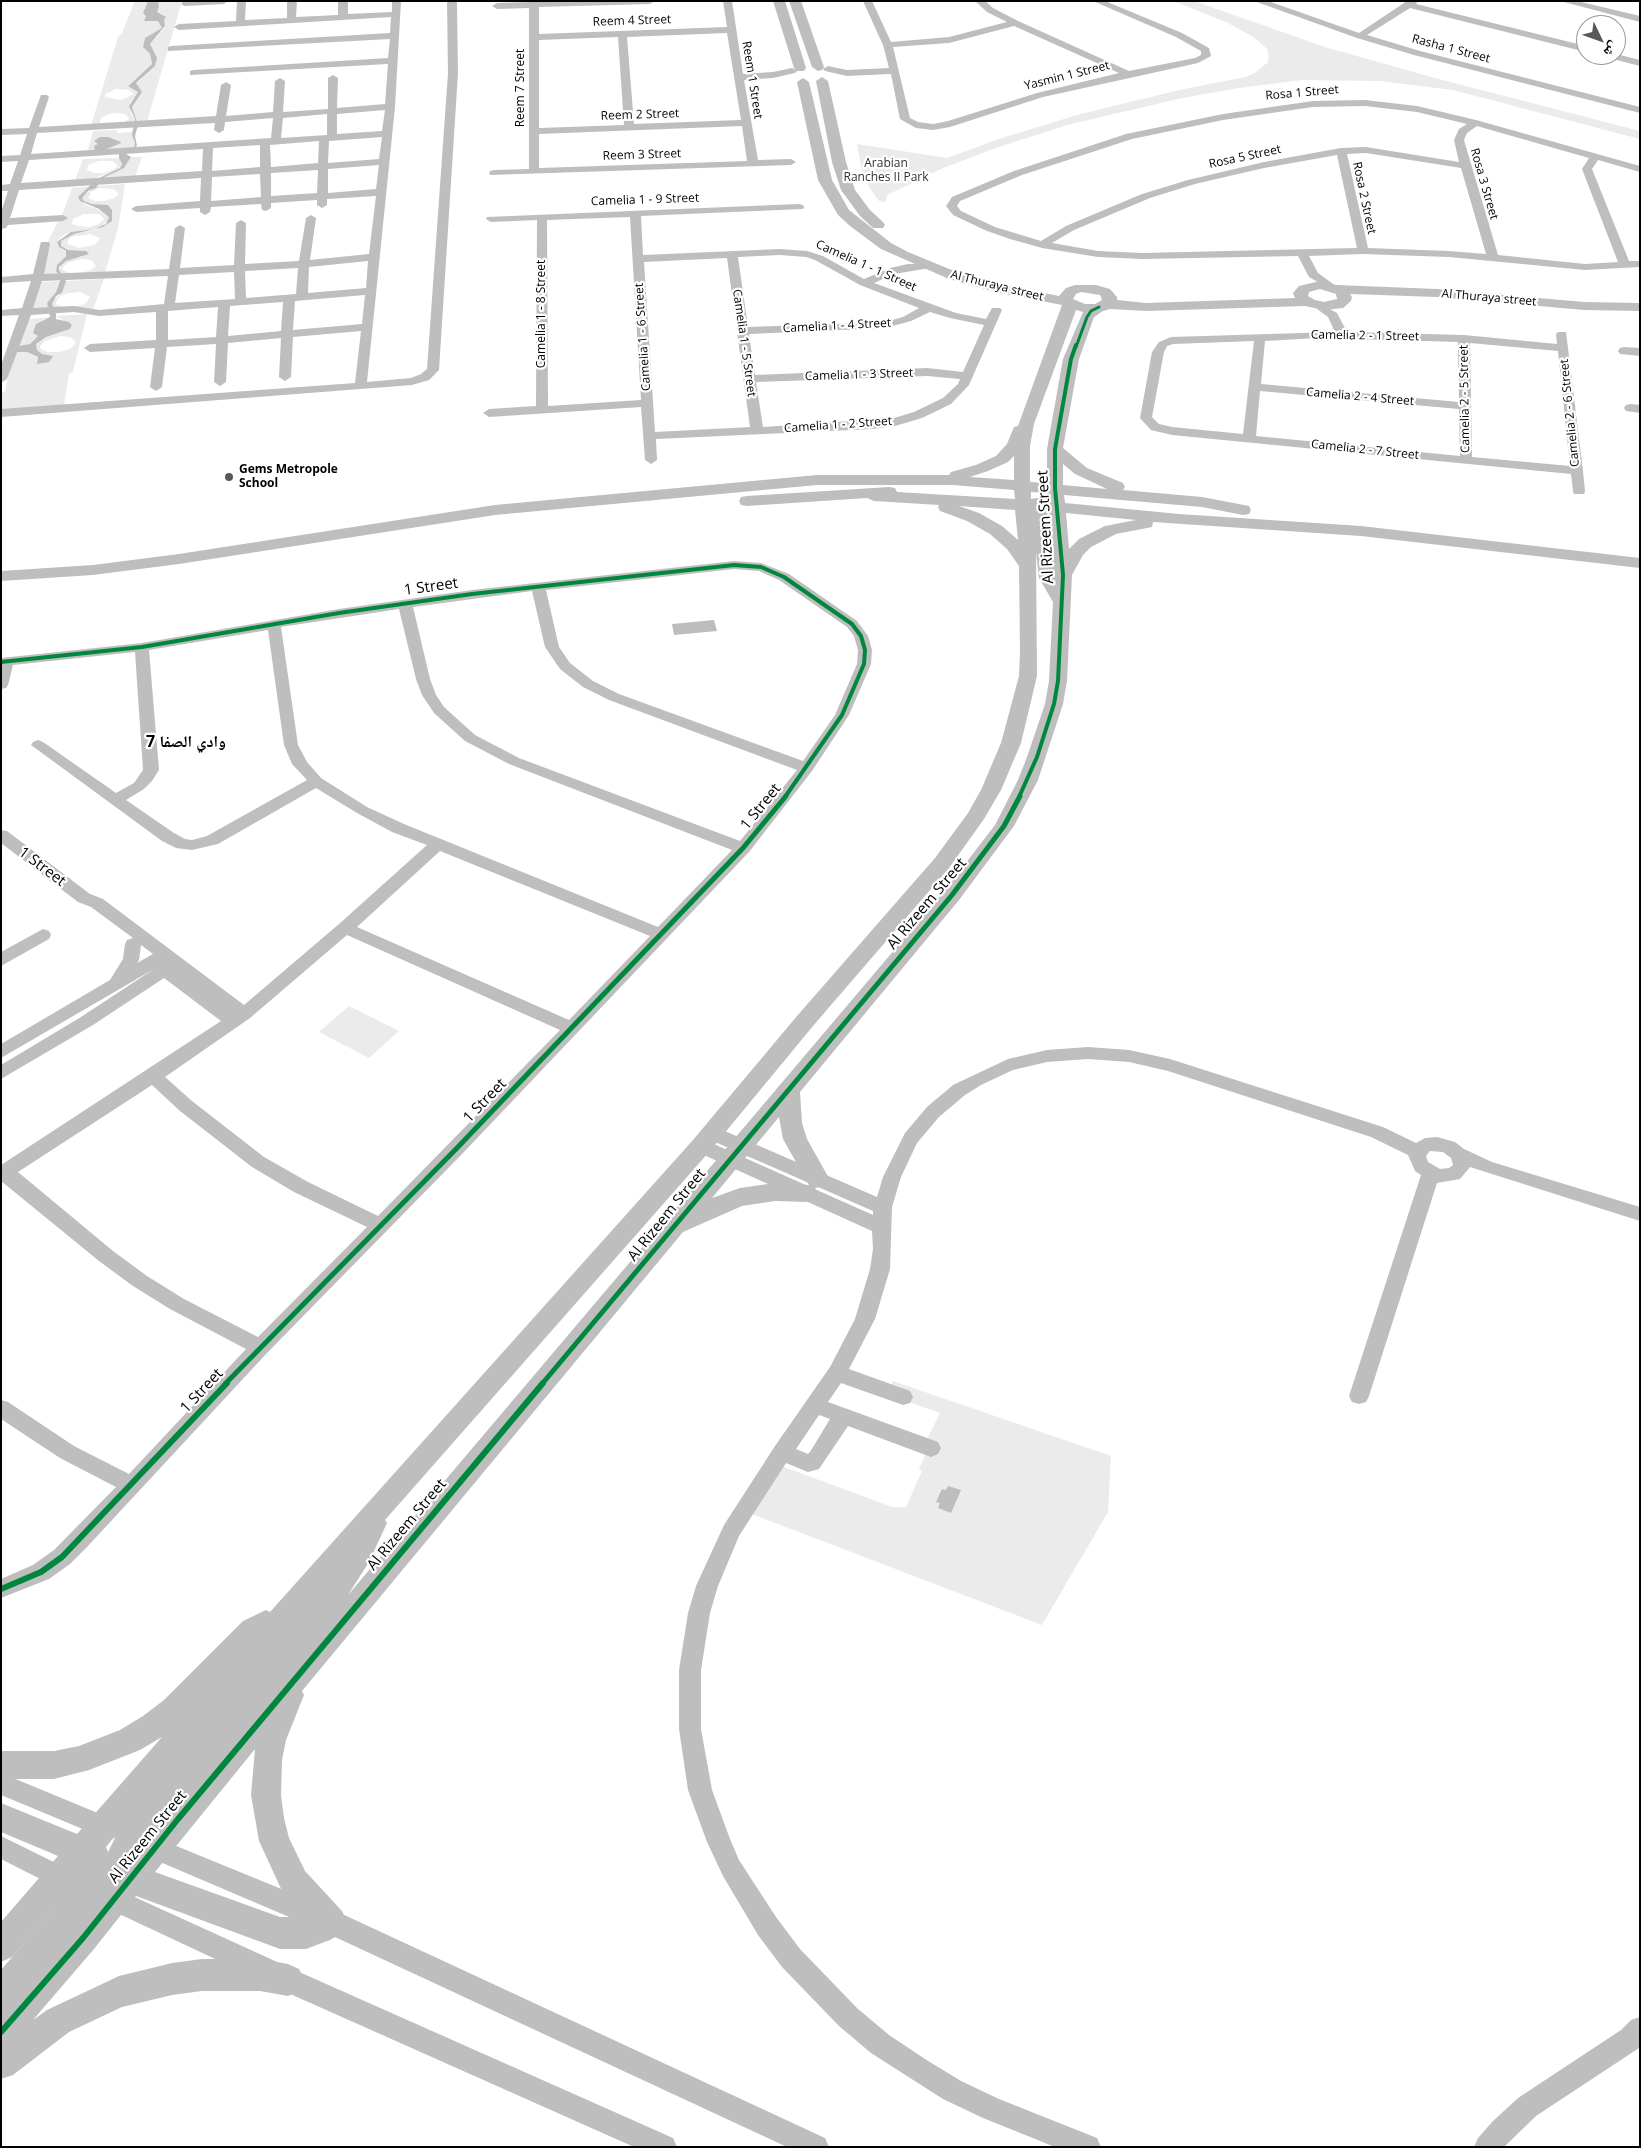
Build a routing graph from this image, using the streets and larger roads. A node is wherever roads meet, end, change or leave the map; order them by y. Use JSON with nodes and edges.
{"nodes":[{"id":1,"x":224,"y":1,"type":"edge"},
{"id":2,"x":242,"y":1,"type":"edge"},
{"id":3,"x":292,"y":1,"type":"edge"},
{"id":4,"x":343,"y":1,"type":"edge"},
{"id":5,"x":397,"y":1,"type":"edge"},
{"id":6,"x":452,"y":1,"type":"edge"},
{"id":7,"x":650,"y":1,"type":"edge"},
{"id":8,"x":727,"y":1,"type":"edge"},
{"id":9,"x":779,"y":1,"type":"edge"},
{"id":10,"x":795,"y":1,"type":"edge"},
{"id":11,"x":867,"y":1,"type":"edge"},
{"id":12,"x":979,"y":1,"type":"edge"},
{"id":13,"x":1097,"y":1,"type":"edge"},
{"id":14,"x":1258,"y":1,"type":"edge"},
{"id":15,"x":1286,"y":1,"type":"edge"},
{"id":16,"x":1564,"y":1,"type":"edge"},
{"id":17,"x":185,"y":3,"type":"dead end"},
{"id":18,"x":1412,"y":3,"type":"edge"},
{"id":19,"x":534,"y":5,"type":"junction"},
{"id":20,"x":497,"y":6,"type":"dead end"},
{"id":21,"x":1276,"y":8,"type":"junction"},
{"id":22,"x":396,"y":14,"type":"junction"},
{"id":23,"x":1640,"y":19,"type":"edge"},
{"id":24,"x":1015,"y":23,"type":"junction"},
{"id":25,"x":178,"y":27,"type":"dead end"},
{"id":26,"x":732,"y":30,"type":"junction"},
{"id":27,"x":622,"y":34,"type":"junction"},
{"id":28,"x":395,"y":36,"type":"junction"},
{"id":29,"x":1360,"y":36,"type":"junction"},
{"id":30,"x":534,"y":37,"type":"junction"},
{"id":31,"x":285,"y":44,"type":"junction"},
{"id":32,"x":335,"y":45,"type":"junction"},
{"id":33,"x":888,"y":45,"type":"junction"},
{"id":34,"x":1576,"y":46,"type":"edge"},
{"id":35,"x":231,"y":47,"type":"junction"},
{"id":36,"x":172,"y":49,"type":"dead end"},
{"id":37,"x":1626,"y":60,"type":"edge"},
{"id":38,"x":393,"y":61,"type":"junction"},
{"id":39,"x":1640,"y":63,"type":"edge"},
{"id":40,"x":895,"y":71,"type":"junction"},
{"id":41,"x":194,"y":73,"type":"dead end"},
{"id":42,"x":824,"y":74,"type":"junction"},
{"id":43,"x":1128,"y":74,"type":"junction"},
{"id":44,"x":798,"y":75,"type":"junction"},
{"id":45,"x":739,"y":76,"type":"junction"},
{"id":46,"x":280,"y":81,"type":"dead end"},
{"id":47,"x":226,"y":85,"type":"dead end"},
{"id":48,"x":44,"y":97,"type":"dead end"},
{"id":49,"x":390,"y":107,"type":"junction"},
{"id":50,"x":1640,"y":110,"type":"edge"},
{"id":51,"x":332,"y":111,"type":"junction"},
{"id":52,"x":278,"y":115,"type":"junction"},
{"id":53,"x":221,"y":119,"type":"junction"},
{"id":54,"x":746,"y":123,"type":"junction"},
{"id":55,"x":1476,"y":123,"type":"junction"},
{"id":56,"x":629,"y":128,"type":"junction"},
{"id":57,"x":34,"y":129,"type":"junction"},
{"id":58,"x":534,"y":131,"type":"junction"},
{"id":59,"x":1,"y":132,"type":"edge"},
{"id":60,"x":387,"y":134,"type":"junction"},
{"id":61,"x":328,"y":138,"type":"junction"},
{"id":62,"x":270,"y":142,"type":"junction"},
{"id":63,"x":213,"y":146,"type":"junction"},
{"id":64,"x":1341,"y":151,"type":"junction"},
{"id":65,"x":25,"y":157,"type":"junction"},
{"id":66,"x":1596,"y":157,"type":"junction"},
{"id":67,"x":1,"y":159,"type":"edge"},
{"id":68,"x":384,"y":162,"type":"junction"},
{"id":69,"x":791,"y":162,"type":"dead end"},
{"id":70,"x":753,"y":163,"type":"junction"},
{"id":71,"x":323,"y":166,"type":"junction"},
{"id":72,"x":1465,"y":166,"type":"junction"},
{"id":73,"x":1640,"y":169,"type":"edge"},
{"id":74,"x":265,"y":170,"type":"junction"},
{"id":75,"x":534,"y":172,"type":"junction"},
{"id":76,"x":494,"y":173,"type":"dead end"},
{"id":77,"x":207,"y":174,"type":"junction"},
{"id":78,"x":15,"y":187,"type":"junction"},
{"id":79,"x":1,"y":188,"type":"edge"},
{"id":80,"x":381,"y":192,"type":"junction"},
{"id":81,"x":322,"y":200,"type":"junction"},
{"id":82,"x":266,"y":204,"type":"junction"},
{"id":83,"x":799,"y":207,"type":"dead end"},
{"id":84,"x":205,"y":208,"type":"junction"},
{"id":85,"x":136,"y":209,"type":"dead end"},
{"id":86,"x":635,"y":214,"type":"junction"},
{"id":87,"x":542,"y":217,"type":"junction"},
{"id":88,"x":63,"y":218,"type":"dead end"},
{"id":89,"x":311,"y":218,"type":"dead end"},
{"id":90,"x":491,"y":219,"type":"dead end"},
{"id":91,"x":2,"y":223,"type":"edge"},
{"id":92,"x":241,"y":223,"type":"dead end"},
{"id":93,"x":180,"y":228,"type":"dead end"},
{"id":94,"x":44,"y":244,"type":"dead end"},
{"id":95,"x":1042,"y":245,"type":"junction"},
{"id":96,"x":1301,"y":251,"type":"junction"},
{"id":97,"x":1363,"y":251,"type":"junction"},
{"id":98,"x":732,"y":255,"type":"junction"},
{"id":99,"x":903,"y":255,"type":"junction"},
{"id":100,"x":375,"y":257,"type":"junction"},
{"id":101,"x":1493,"y":258,"type":"junction"},
{"id":102,"x":638,"y":259,"type":"junction"},
{"id":103,"x":304,"y":264,"type":"junction"},
{"id":104,"x":1640,"y":264,"type":"edge"},
{"id":105,"x":926,"y":266,"type":"junction"},
{"id":106,"x":1626,"y":266,"type":"junction"},
{"id":107,"x":239,"y":267,"type":"junction"},
{"id":108,"x":890,"y":270,"type":"junction"},
{"id":109,"x":175,"y":271,"type":"junction"},
{"id":110,"x":38,"y":277,"type":"junction"},
{"id":111,"x":1,"y":280,"type":"edge"},
{"id":112,"x":864,"y":282,"type":"junction"},
{"id":113,"x":371,"y":291,"type":"junction"},
{"id":114,"x":1310,"y":292,"type":"junction"},
{"id":115,"x":302,"y":295,"type":"junction"},
{"id":116,"x":289,"y":297,"type":"junction"},
{"id":117,"x":1069,"y":299,"type":"junction"},
{"id":118,"x":1336,"y":299,"type":"junction"},
{"id":119,"x":240,"y":301,"type":"junction"},
{"id":120,"x":224,"y":302,"type":"junction"},
{"id":121,"x":1105,"y":302,"type":"junction"},
{"id":122,"x":1640,"y":307,"type":"edge"},
{"id":123,"x":166,"y":308,"type":"junction"},
{"id":124,"x":928,"y":308,"type":"junction"},
{"id":125,"x":996,"y":310,"type":"dead end"},
{"id":126,"x":27,"y":311,"type":"junction"},
{"id":127,"x":1,"y":313,"type":"edge"},
{"id":128,"x":1640,"y":318,"type":"edge"},
{"id":129,"x":990,"y":324,"type":"junction"},
{"id":130,"x":367,"y":327,"type":"junction"},
{"id":131,"x":743,"y":331,"type":"junction"},
{"id":132,"x":287,"y":334,"type":"junction"},
{"id":133,"x":1342,"y":334,"type":"junction"},
{"id":134,"x":1562,"y":334,"type":"dead end"},
{"id":135,"x":1260,"y":337,"type":"junction"},
{"id":136,"x":1464,"y":339,"type":"junction"},
{"id":137,"x":222,"y":340,"type":"junction"},
{"id":138,"x":1058,"y":340,"type":"junction"},
{"id":139,"x":1078,"y":342,"type":"junction"},
{"id":140,"x":162,"y":343,"type":"junction"},
{"id":141,"x":90,"y":348,"type":"dead end"},
{"id":142,"x":1563,"y":348,"type":"junction"},
{"id":143,"x":20,"y":349,"type":"junction"},
{"id":144,"x":1,"y":350,"type":"edge"},
{"id":145,"x":1624,"y":351,"type":"dead end"},
{"id":146,"x":1640,"y":352,"type":"edge"},
{"id":147,"x":1051,"y":356,"type":"junction"},
{"id":148,"x":1071,"y":359,"type":"junction"},
{"id":149,"x":967,"y":376,"type":"junction"},
{"id":150,"x":285,"y":377,"type":"dead end"},
{"id":151,"x":1,"y":379,"type":"edge"},
{"id":152,"x":750,"y":379,"type":"junction"},
{"id":153,"x":220,"y":382,"type":"dead end"},
{"id":154,"x":361,"y":386,"type":"junction"},
{"id":155,"x":156,"y":387,"type":"dead end"},
{"id":156,"x":1255,"y":387,"type":"junction"},
{"id":157,"x":647,"y":403,"type":"junction"},
{"id":158,"x":1464,"y":406,"type":"junction"},
{"id":159,"x":542,"y":410,"type":"junction"},
{"id":160,"x":1,"y":413,"type":"edge"},
{"id":161,"x":489,"y":413,"type":"dead end"},
{"id":162,"x":1026,"y":424,"type":"junction"},
{"id":163,"x":1154,"y":427,"type":"joint"},
{"id":164,"x":757,"y":431,"type":"junction"},
{"id":165,"x":650,"y":436,"type":"junction"},
{"id":166,"x":1250,"y":438,"type":"junction"},
{"id":167,"x":1055,"y":449,"type":"junction"},
{"id":168,"x":651,"y":460,"type":"dead end"},
{"id":169,"x":1466,"y":460,"type":"junction"},
{"id":170,"x":1577,"y":471,"type":"junction"},
{"id":171,"x":934,"y":480,"type":"junction"},
{"id":172,"x":1579,"y":491,"type":"dead end"},
{"id":173,"x":858,"y":495,"type":"junction"},
{"id":174,"x":1038,"y":496,"type":"junction"},
{"id":175,"x":1243,"y":510,"type":"junction"},
{"id":176,"x":1180,"y":518,"type":"junction"},
{"id":177,"x":1640,"y":552,"type":"edge"},
{"id":178,"x":1640,"y":563,"type":"edge"},
{"id":179,"x":1028,"y":566,"type":"junction"},
{"id":180,"x":1063,"y":575,"type":"junction"},
{"id":181,"x":1,"y":576,"type":"edge"},
{"id":182,"x":538,"y":587,"type":"junction"},
{"id":183,"x":1,"y":589,"type":"edge"},
{"id":184,"x":1062,"y":602,"type":"junction"},
{"id":185,"x":405,"y":604,"type":"junction"},
{"id":186,"x":274,"y":625,"type":"junction"},
{"id":187,"x":142,"y":647,"type":"junction"},
{"id":188,"x":4,"y":662,"type":"edge"},
{"id":189,"x":1,"y":685,"type":"edge"},
{"id":190,"x":38,"y":745,"type":"dead end"},
{"id":191,"x":807,"y":768,"type":"junction"},
{"id":192,"x":316,"y":780,"type":"junction"},
{"id":193,"x":116,"y":800,"type":"junction"},
{"id":194,"x":1,"y":835,"type":"edge"},
{"id":195,"x":438,"y":844,"type":"junction"},
{"id":196,"x":743,"y":848,"type":"junction"},
{"id":197,"x":84,"y":898,"type":"junction"},
{"id":198,"x":345,"y":928,"type":"junction"},
{"id":199,"x":660,"y":934,"type":"junction"},
{"id":200,"x":43,"y":935,"type":"dead end"},
{"id":201,"x":132,"y":944,"type":"junction"},
{"id":202,"x":2,"y":959,"type":"edge"},
{"id":203,"x":164,"y":962,"type":"junction"},
{"id":204,"x":113,"y":985,"type":"junction"},
{"id":205,"x":185,"y":986,"type":"junction"},
{"id":206,"x":117,"y":1002,"type":"junction"},
{"id":207,"x":238,"y":1018,"type":"junction"},
{"id":208,"x":572,"y":1028,"type":"junction"},
{"id":209,"x":1,"y":1052,"type":"edge"},
{"id":210,"x":1,"y":1073,"type":"edge"},
{"id":211,"x":153,"y":1076,"type":"junction"},
{"id":212,"x":788,"y":1089,"type":"junction"},
{"id":213,"x":706,"y":1140,"type":"junction"},
{"id":214,"x":735,"y":1152,"type":"junction"},
{"id":215,"x":1418,"y":1152,"type":"junction"},
{"id":216,"x":1458,"y":1163,"type":"junction"},
{"id":217,"x":3,"y":1173,"type":"edge"},
{"id":218,"x":1431,"y":1174,"type":"junction"},
{"id":219,"x":812,"y":1186,"type":"junction"},
{"id":220,"x":1640,"y":1214,"type":"edge"},
{"id":221,"x":882,"y":1217,"type":"junction"},
{"id":222,"x":379,"y":1225,"type":"junction"},
{"id":223,"x":673,"y":1228,"type":"junction"},
{"id":224,"x":260,"y":1346,"type":"junction"},
{"id":225,"x":837,"y":1373,"type":"junction"},
{"id":226,"x":1359,"y":1396,"type":"dead end"},
{"id":227,"x":903,"y":1397,"type":"dead end"},
{"id":228,"x":814,"y":1405,"type":"junction"},
{"id":229,"x":1,"y":1408,"type":"edge"},
{"id":230,"x":844,"y":1416,"type":"junction"},
{"id":231,"x":931,"y":1448,"type":"dead end"},
{"id":232,"x":782,"y":1452,"type":"junction"},
{"id":233,"x":131,"y":1485,"type":"junction"},
{"id":234,"x":378,"y":1508,"type":"junction"},
{"id":235,"x":1,"y":1589,"type":"edge"},
{"id":236,"x":281,"y":1619,"type":"junction"},
{"id":237,"x":301,"y":1671,"type":"junction"},
{"id":238,"x":1,"y":1765,"type":"edge"},
{"id":239,"x":1,"y":1784,"type":"edge"},
{"id":240,"x":1,"y":1817,"type":"edge"},
{"id":241,"x":102,"y":1826,"type":"junction"},
{"id":242,"x":1,"y":1847,"type":"edge"},
{"id":243,"x":81,"y":1852,"type":"junction"},
{"id":244,"x":119,"y":1870,"type":"junction"},
{"id":245,"x":59,"y":1878,"type":"junction"},
{"id":246,"x":331,"y":1922,"type":"junction"},
{"id":247,"x":1,"y":1946,"type":"edge"},
{"id":248,"x":288,"y":1980,"type":"junction"},
{"id":249,"x":1,"y":1995,"type":"edge"},
{"id":250,"x":1640,"y":2030,"type":"edge"},
{"id":251,"x":1,"y":2032,"type":"edge"},
{"id":252,"x":1,"y":2063,"type":"edge"},
{"id":253,"x":664,"y":2147,"type":"edge"},
{"id":254,"x":816,"y":2147,"type":"edge"},
{"id":255,"x":1088,"y":2147,"type":"edge"},
{"id":256,"x":1487,"y":2147,"type":"edge"}],
"edges":[{"from":1,"to":17,"type":"street"},
{"from":2,"to":35,"type":"street"},
{"from":3,"to":31,"type":"street"},
{"from":4,"to":32,"type":"street"},
{"from":5,"to":22,"type":"street"},
{"from":6,"to":154,"type":"street"},
{"from":7,"to":19,"type":"street"},
{"from":8,"to":26,"type":"street","name":"Reem 1 Street"},
{"from":9,"to":44,"type":"street","name":"Al Thuraya street"},
{"from":10,"to":42,"type":"street","name":"Al Thuraya street"},
{"from":11,"to":33,"type":"street","name":"Yasmin 1 Street"},
{"from":12,"to":24,"type":"street"},
{"from":13,"to":43,"type":"street","name":"Yasmin 1 Street"},
{"from":14,"to":21,"type":"street","name":"Rasha 1 Street"},
{"from":15,"to":21,"type":"street"},
{"from":16,"to":23,"type":"street"},
{"from":18,"to":29,"type":"street"},
{"from":18,"to":34,"type":"street"},
{"from":19,"to":20,"type":"street"},
{"from":19,"to":30,"type":"street","name":"Reem 7 Street"},
{"from":21,"to":29,"type":"street","name":"Rasha 1 Street"},
{"from":22,"to":28,"type":"street"},
{"from":22,"to":32,"type":"street"},
{"from":24,"to":33,"type":"street"},
{"from":24,"to":43,"type":"street"},
{"from":25,"to":35,"type":"street"},
{"from":26,"to":27,"type":"street","name":"Reem 4 Street"},
{"from":26,"to":45,"type":"street","name":"Reem 1 Street"},
{"from":27,"to":30,"type":"street","name":"Reem 4 Street"},
{"from":27,"to":56,"type":"street"},
{"from":28,"to":32,"type":"street"},
{"from":28,"to":38,"type":"street"},
{"from":29,"to":50,"type":"street","name":"Rasha 1 Street"},
{"from":30,"to":58,"type":"street","name":"Reem 7 Street"},
{"from":31,"to":32,"type":"street"},
{"from":31,"to":32,"type":"street"},
{"from":31,"to":32,"type":"street"},
{"from":31,"to":35,"type":"street"},
{"from":31,"to":35,"type":"street"},
{"from":31,"to":35,"type":"street"},
{"from":32,"to":38,"type":"street"},
{"from":32,"to":51,"type":"street"},
{"from":33,"to":40,"type":"street","name":"Yasmin 1 Street"},
{"from":35,"to":36,"type":"street"},
{"from":35,"to":41,"type":"street"},
{"from":37,"to":39,"type":"street"},
{"from":38,"to":49,"type":"street"},
{"from":40,"to":42,"type":"street"},
{"from":40,"to":43,"type":"street","name":"Yasmin 1 Street"},
{"from":42,"to":44,"type":"street"},
{"from":42,"to":117,"type":"street","name":"Al Thuraya street"},
{"from":44,"to":45,"type":"street"},
{"from":44,"to":99,"type":"street","name":"Al Thuraya street"},
{"from":45,"to":54,"type":"street","name":"Reem 1 Street"},
{"from":46,"to":52,"type":"street"},
{"from":47,"to":53,"type":"street"},
{"from":48,"to":57,"type":"street"},
{"from":49,"to":51,"type":"street"},
{"from":49,"to":60,"type":"street"},
{"from":51,"to":52,"type":"street"},
{"from":51,"to":61,"type":"street"},
{"from":52,"to":53,"type":"street"},
{"from":52,"to":62,"type":"street"},
{"from":53,"to":57,"type":"street"},
{"from":53,"to":63,"type":"street"},
{"from":54,"to":56,"type":"street","name":"Reem 2 Street"},
{"from":54,"to":70,"type":"street","name":"Reem 1 Street"},
{"from":55,"to":66,"type":"street","name":"Rosa 1 Street"},
{"from":55,"to":72,"type":"street","name":"Rosa 3 Street"},
{"from":55,"to":95,"type":"street","name":"Rosa 1 Street"},
{"from":56,"to":58,"type":"street","name":"Reem 2 Street"},
{"from":57,"to":59,"type":"street"},
{"from":57,"to":65,"type":"street"},
{"from":58,"to":75,"type":"street","name":"Reem 7 Street"},
{"from":60,"to":61,"type":"street"},
{"from":60,"to":68,"type":"street"},
{"from":61,"to":62,"type":"street"},
{"from":61,"to":71,"type":"street"},
{"from":62,"to":63,"type":"street"},
{"from":62,"to":74,"type":"street"},
{"from":63,"to":65,"type":"street"},
{"from":63,"to":77,"type":"street"},
{"from":64,"to":72,"type":"street","name":"Rosa 5 Street"},
{"from":64,"to":95,"type":"street","name":"Rosa 5 Street"},
{"from":64,"to":97,"type":"street","name":"Rosa 2 Street"},
{"from":65,"to":67,"type":"street"},
{"from":65,"to":78,"type":"street"},
{"from":66,"to":73,"type":"street","name":"Rosa 1 Street"},
{"from":66,"to":106,"type":"street"},
{"from":68,"to":71,"type":"street"},
{"from":68,"to":80,"type":"street"},
{"from":69,"to":70,"type":"street","name":"Reem 3 Street"},
{"from":70,"to":75,"type":"street","name":"Reem 3 Street"},
{"from":71,"to":74,"type":"street"},
{"from":71,"to":81,"type":"street"},
{"from":72,"to":101,"type":"street","name":"Rosa 3 Street"},
{"from":74,"to":77,"type":"street"},
{"from":74,"to":82,"type":"street"},
{"from":75,"to":76,"type":"street","name":"Reem 3 Street"},
{"from":77,"to":78,"type":"street"},
{"from":77,"to":84,"type":"street"},
{"from":78,"to":79,"type":"street"},
{"from":78,"to":91,"type":"street"},
{"from":80,"to":81,"type":"street"},
{"from":80,"to":100,"type":"street"},
{"from":81,"to":82,"type":"street"},
{"from":82,"to":84,"type":"street"},
{"from":83,"to":86,"type":"street","name":"Camelia 1 - 9 Street"},
{"from":84,"to":85,"type":"street"},
{"from":86,"to":87,"type":"street","name":"Camelia 1 - 9 Street"},
{"from":86,"to":102,"type":"street","name":"Camelia 1 - 6 Street"},
{"from":87,"to":90,"type":"street","name":"Camelia 1 - 9 Street"},
{"from":87,"to":159,"type":"street","name":"Camelia 1 - 8 Street"},
{"from":88,"to":91,"type":"street"},
{"from":89,"to":103,"type":"street"},
{"from":92,"to":107,"type":"street"},
{"from":93,"to":109,"type":"street"},
{"from":94,"to":110,"type":"street"},
{"from":95,"to":96,"type":"street","name":"Rosa 1 Street"},
{"from":96,"to":97,"type":"street","name":"Rosa 1 Street"},
{"from":96,"to":114,"type":"street"},
{"from":97,"to":101,"type":"street","name":"Rosa 1 Street"},
{"from":98,"to":102,"type":"street","name":"Camelia 1 - 1 Street"},
{"from":98,"to":112,"type":"street","name":"Camelia 1 - 1 Street"},
{"from":98,"to":131,"type":"street","name":"Camelia 1 - 5 Street"},
{"from":99,"to":105,"type":"street","name":"Al Thuraya street"},
{"from":99,"to":108,"type":"street"},
{"from":100,"to":103,"type":"street"},
{"from":100,"to":113,"type":"street"},
{"from":101,"to":106,"type":"street","name":"Rosa 1 Street"},
{"from":102,"to":157,"type":"street","name":"Camelia 1 - 6 Street"},
{"from":103,"to":107,"type":"street"},
{"from":103,"to":115,"type":"street"},
{"from":104,"to":106,"type":"street","name":"Rosa 1 Street"},
{"from":105,"to":108,"type":"street"},
{"from":105,"to":117,"type":"street","name":"Al Thuraya street"},
{"from":107,"to":109,"type":"street"},
{"from":107,"to":119,"type":"street"},
{"from":108,"to":112,"type":"street"},
{"from":109,"to":110,"type":"street"},
{"from":109,"to":123,"type":"street"},
{"from":110,"to":111,"type":"street"},
{"from":110,"to":126,"type":"street"},
{"from":112,"to":124,"type":"street","name":"Camelia 1 - 1 Street"},
{"from":113,"to":115,"type":"street"},
{"from":113,"to":130,"type":"street"},
{"from":114,"to":118,"type":"street"},
{"from":114,"to":118,"type":"street"},
{"from":114,"to":121,"type":"street"},
{"from":115,"to":116,"type":"street"},
{"from":116,"to":119,"type":"street"},
{"from":116,"to":132,"type":"street"},
{"from":117,"to":121,"type":"street"},
{"from":117,"to":121,"type":"street"},
{"from":117,"to":138,"type":"street","name":"Al Rizeem Street"},
{"from":118,"to":122,"type":"street","name":"Al Thuraya street"},
{"from":118,"to":128,"type":"street","name":"Al Thuraya street"},
{"from":118,"to":133,"type":"street"},
{"from":119,"to":120,"type":"street"},
{"from":120,"to":123,"type":"street"},
{"from":120,"to":137,"type":"street"},
{"from":121,"to":139,"type":"street","name":"Al Rizeem Street"},
{"from":123,"to":126,"type":"street"},
{"from":123,"to":140,"type":"street"},
{"from":124,"to":129,"type":"street","name":"Camelia 1 - 1 Street"},
{"from":124,"to":131,"type":"street","name":"Camelia 1 - 4 Street"},
{"from":125,"to":129,"type":"street","name":"Camelia 1 - 2 Street"},
{"from":126,"to":127,"type":"street"},
{"from":126,"to":143,"type":"street"},
{"from":129,"to":149,"type":"street","name":"Camelia 1 - 2 Street"},
{"from":130,"to":132,"type":"street"},
{"from":130,"to":154,"type":"street"},
{"from":131,"to":152,"type":"street","name":"Camelia 1 - 5 Street"},
{"from":132,"to":137,"type":"street"},
{"from":132,"to":150,"type":"street"},
{"from":133,"to":135,"type":"street","name":"Camelia 2 - 1 Street"},
{"from":133,"to":136,"type":"street","name":"Camelia 2 - 1 Street"},
{"from":134,"to":142,"type":"street","name":"Camelia 2 - 6 Street"},
{"from":135,"to":156,"type":"street"},
{"from":135,"to":163,"type":"street","name":"Camelia 2 - 1 Street"},
{"from":136,"to":142,"type":"street","name":"Camelia 2 - 1 Street"},
{"from":136,"to":158,"type":"street","name":"Camelia 2 - 5 Street"},
{"from":137,"to":140,"type":"street"},
{"from":137,"to":153,"type":"street"},
{"from":138,"to":139,"type":"street"},
{"from":138,"to":147,"type":"street","name":"Al Rizeem Street"},
{"from":139,"to":148,"type":"street","name":"Al Rizeem Street"},
{"from":140,"to":141,"type":"street"},
{"from":140,"to":155,"type":"street"},
{"from":142,"to":170,"type":"street","name":"Camelia 2 - 6 Street"},
{"from":143,"to":144,"type":"street"},
{"from":143,"to":151,"type":"street"},
{"from":145,"to":146,"type":"street"},
{"from":147,"to":148,"type":"street"},
{"from":147,"to":162,"type":"street","name":"Al Rizeem Street"},
{"from":148,"to":167,"type":"street","name":"Al Rizeem Street"},
{"from":149,"to":152,"type":"street","name":"Camelia 1 - 3 Street"},
{"from":149,"to":164,"type":"street","name":"Camelia 1 - 2 Street"},
{"from":152,"to":164,"type":"street","name":"Camelia 1 - 5 Street"},
{"from":154,"to":160,"type":"street"},
{"from":156,"to":158,"type":"street","name":"Camelia 2 - 4 Street"},
{"from":156,"to":166,"type":"street"},
{"from":157,"to":159,"type":"street"},
{"from":157,"to":165,"type":"street","name":"Camelia 1 - 6 Street"},
{"from":158,"to":169,"type":"street","name":"Camelia 2 - 5 Street"},
{"from":159,"to":161,"type":"street"},
{"from":162,"to":171,"type":"street"},
{"from":162,"to":174,"type":"street","name":"Al Rizeem Street"},
{"from":163,"to":166,"type":"street","name":"Camelia 2 - 7 Street"},
{"from":164,"to":165,"type":"street","name":"Camelia 1 - 2 Street"},
{"from":165,"to":168,"type":"street","name":"Camelia 1 - 6 Street"},
{"from":166,"to":169,"type":"street","name":"Camelia 2 - 7 Street"},
{"from":167,"to":174,"type":"street","name":"Al Rizeem Street"},
{"from":167,"to":175,"type":"street"},
{"from":169,"to":170,"type":"street","name":"Camelia 2 - 7 Street"},
{"from":170,"to":172,"type":"street","name":"Camelia 2 - 6 Street"},
{"from":171,"to":174,"type":"street"},
{"from":171,"to":181,"type":"street"},
{"from":173,"to":174,"type":"street"},
{"from":173,"to":179,"type":"street"},
{"from":173,"to":183,"type":"street"},
{"from":174,"to":175,"type":"street"},
{"from":174,"to":176,"type":"street"},
{"from":174,"to":179,"type":"street","name":"Al Rizeem Street"},
{"from":174,"to":180,"type":"street","name":"Al Rizeem Street"},
{"from":174,"to":184,"type":"street"},
{"from":175,"to":177,"type":"street"},
{"from":176,"to":178,"type":"street"},
{"from":176,"to":180,"type":"street"},
{"from":179,"to":213,"type":"street","name":"Al Rizeem Street"},
{"from":180,"to":184,"type":"street","name":"Al Rizeem Street"},
{"from":182,"to":185,"type":"street","name":"1 Street"},
{"from":182,"to":191,"type":"street"},
{"from":182,"to":191,"type":"street","name":"1 Street"},
{"from":184,"to":212,"type":"street","name":"Al Rizeem Street"},
{"from":185,"to":186,"type":"street","name":"1 Street"},
{"from":185,"to":196,"type":"street","name":"1 Street"},
{"from":186,"to":187,"type":"street","name":"1 Street"},
{"from":186,"to":192,"type":"street"},
{"from":187,"to":188,"type":"street","name":"1 Street"},
{"from":187,"to":193,"type":"street"},
{"from":188,"to":189,"type":"street","name":"1 Street"},
{"from":190,"to":193,"type":"street"},
{"from":191,"to":196,"type":"street","name":"1 Street"},
{"from":192,"to":193,"type":"street"},
{"from":192,"to":195,"type":"street"},
{"from":194,"to":197,"type":"street","name":"1 Street"},
{"from":195,"to":198,"type":"street"},
{"from":195,"to":199,"type":"street"},
{"from":196,"to":199,"type":"street","name":"1 Street"},
{"from":197,"to":201,"type":"street"},
{"from":197,"to":203,"type":"street"},
{"from":198,"to":207,"type":"street"},
{"from":198,"to":208,"type":"street"},
{"from":199,"to":208,"type":"street","name":"1 Street"},
{"from":200,"to":202,"type":"street"},
{"from":201,"to":203,"type":"street"},
{"from":201,"to":204,"type":"street"},
{"from":203,"to":204,"type":"street"},
{"from":203,"to":205,"type":"street"},
{"from":203,"to":206,"type":"street"},
{"from":203,"to":207,"type":"street"},
{"from":204,"to":209,"type":"street"},
{"from":205,"to":206,"type":"street"},
{"from":205,"to":207,"type":"street"},
{"from":206,"to":210,"type":"street"},
{"from":207,"to":211,"type":"street"},
{"from":208,"to":222,"type":"street","name":"1 Street"},
{"from":211,"to":217,"type":"street"},
{"from":211,"to":222,"type":"street"},
{"from":212,"to":214,"type":"street","name":"Al Rizeem Street"},
{"from":212,"to":219,"type":"street"},
{"from":213,"to":214,"type":"street"},
{"from":213,"to":234,"type":"street","name":"Al Rizeem Street"},
{"from":214,"to":219,"type":"street"},
{"from":214,"to":223,"type":"street","name":"Al Rizeem Street"},
{"from":215,"to":216,"type":"street"},
{"from":215,"to":218,"type":"street"},
{"from":215,"to":221,"type":"street"},
{"from":216,"to":218,"type":"street"},
{"from":216,"to":220,"type":"street"},
{"from":217,"to":224,"type":"street"},
{"from":218,"to":226,"type":"street"},
{"from":219,"to":221,"type":"street"},
{"from":219,"to":223,"type":"street"},
{"from":221,"to":225,"type":"street"},
{"from":222,"to":224,"type":"street","name":"1 Street"},
{"from":223,"to":237,"type":"street","name":"Al Rizeem Street"},
{"from":224,"to":233,"type":"street","name":"1 Street"},
{"from":225,"to":227,"type":"street"},
{"from":225,"to":228,"type":"street"},
{"from":228,"to":230,"type":"street"},
{"from":228,"to":232,"type":"street"},
{"from":229,"to":233,"type":"street"},
{"from":230,"to":231,"type":"street"},
{"from":230,"to":232,"type":"street"},
{"from":232,"to":255,"type":"street"},
{"from":233,"to":235,"type":"street","name":"1 Street"},
{"from":234,"to":236,"type":"street","name":"Al Rizeem Street"},
{"from":234,"to":244,"type":"street"},
{"from":236,"to":238,"type":"street"},
{"from":236,"to":241,"type":"street","name":"Al Rizeem Street"},
{"from":237,"to":244,"type":"street","name":"Al Rizeem Street"},
{"from":237,"to":246,"type":"street"},
{"from":239,"to":241,"type":"street"},
{"from":240,"to":243,"type":"street"},
{"from":241,"to":243,"type":"street","name":"Al Rizeem Street"},
{"from":241,"to":244,"type":"street"},
{"from":242,"to":245,"type":"street"},
{"from":243,"to":244,"type":"street"},
{"from":243,"to":245,"type":"street","name":"Al Rizeem Street"},
{"from":244,"to":245,"type":"street"},
{"from":244,"to":246,"type":"street"},
{"from":244,"to":248,"type":"street"},
{"from":244,"to":249,"type":"street"},
{"from":244,"to":251,"type":"street","name":"Al Rizeem Street"},
{"from":245,"to":247,"type":"street"},
{"from":246,"to":254,"type":"street"},
{"from":248,"to":252,"type":"street"},
{"from":248,"to":253,"type":"street"},
{"from":250,"to":256,"type":"street"}]}
